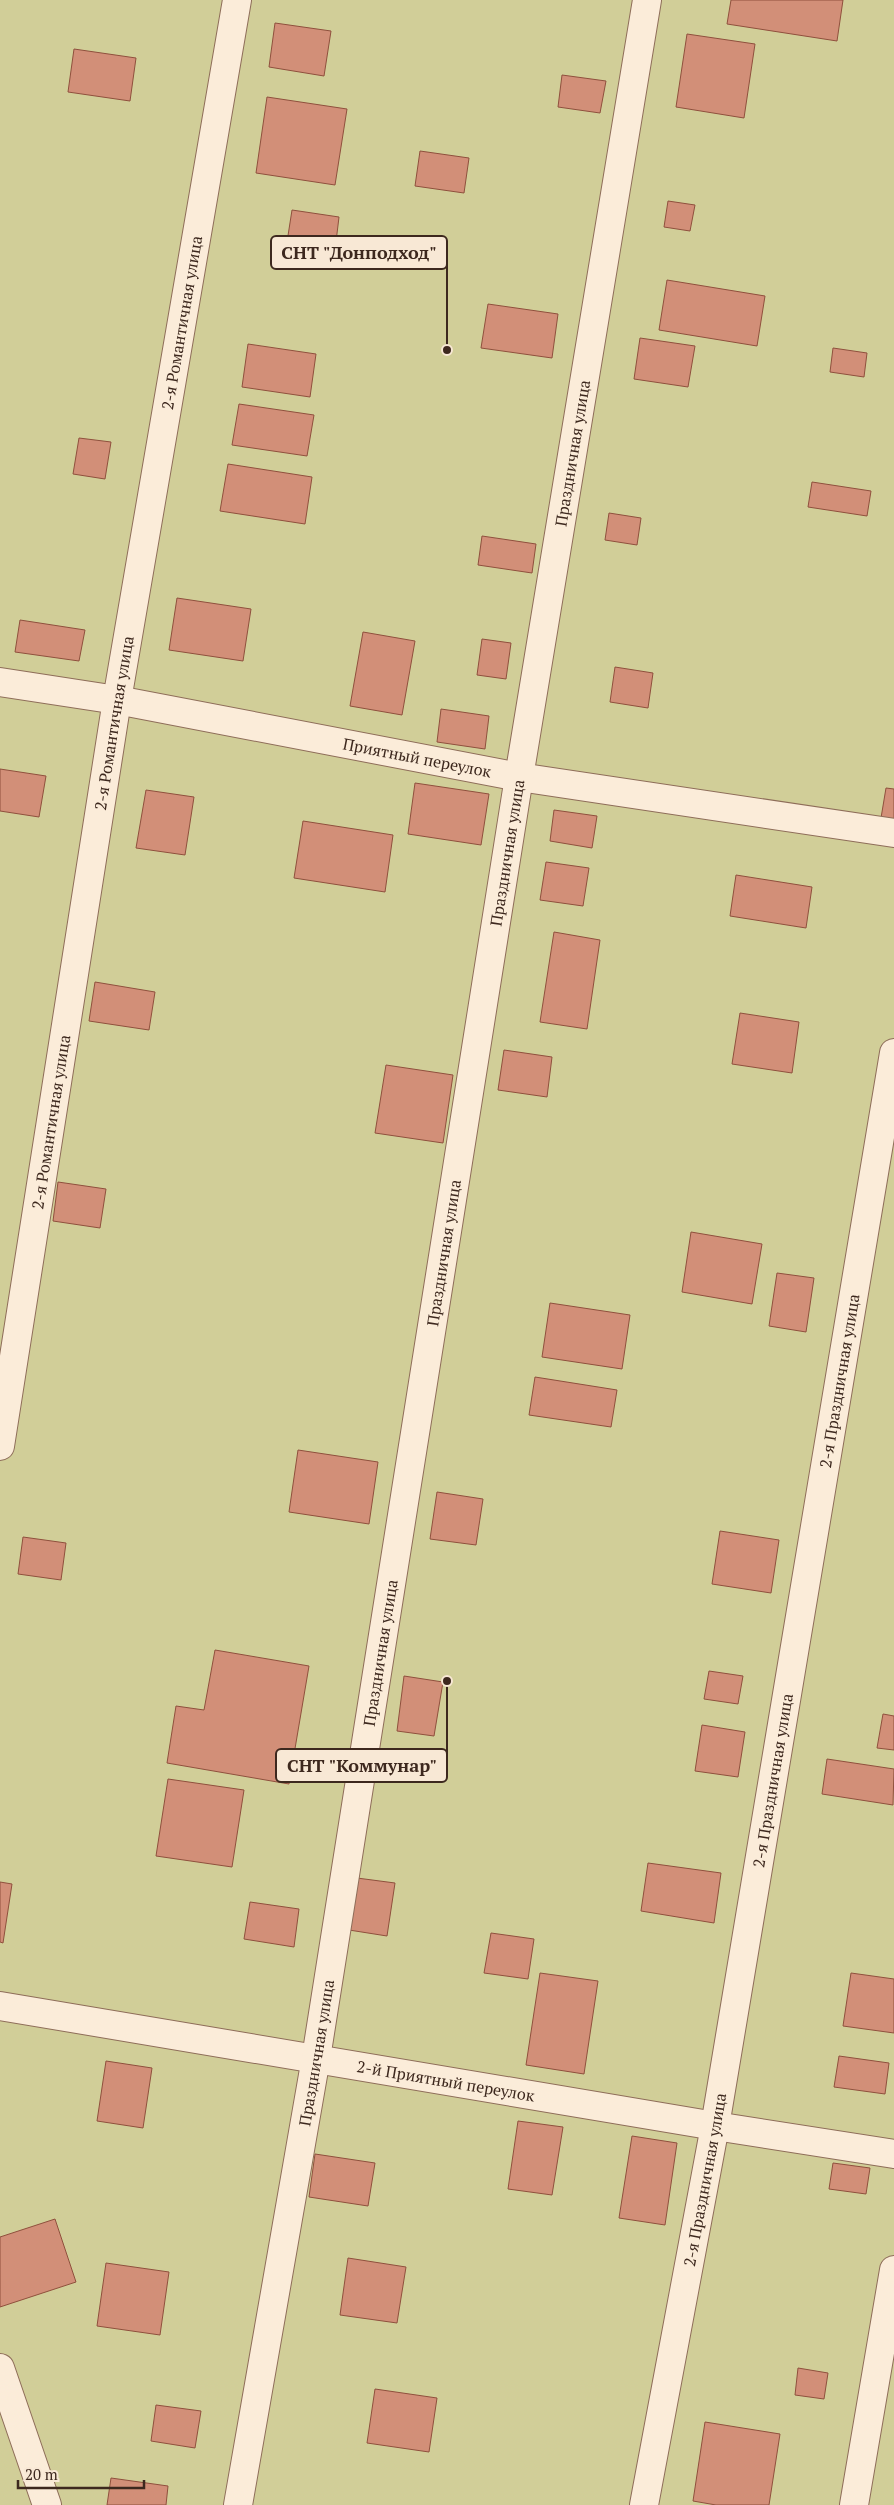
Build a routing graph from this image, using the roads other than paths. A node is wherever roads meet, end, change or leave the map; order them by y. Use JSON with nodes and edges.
{"nodes":[{"id":1,"x":236,"y":0,"type":"edge"},
{"id":2,"x":647,"y":0,"type":"edge"},
{"id":3,"x":0,"y":682,"type":"edge"},
{"id":4,"x":117,"y":700,"type":"junction"},
{"id":5,"x":519,"y":777,"type":"junction"},
{"id":6,"x":894,"y":833,"type":"edge"},
{"id":7,"x":894,"y":1053,"type":"edge"},
{"id":8,"x":0,"y":1446,"type":"edge"},
{"id":9,"x":0,"y":2006,"type":"edge"},
{"id":10,"x":316,"y":2058,"type":"junction"},
{"id":11,"x":715,"y":2126,"type":"junction"},
{"id":12,"x":894,"y":2154,"type":"edge"},
{"id":13,"x":894,"y":2270,"type":"edge"},
{"id":14,"x":0,"y":2368,"type":"edge"},
{"id":15,"x":47,"y":2505,"type":"edge"},
{"id":16,"x":238,"y":2505,"type":"edge"},
{"id":17,"x":644,"y":2505,"type":"edge"},
{"id":18,"x":854,"y":2505,"type":"edge"}],
"edges":[{"from":1,"to":4,"type":"street","name":"2-я Романтичная улица"},
{"from":2,"to":5,"type":"street","name":"Праздничная улица"},
{"from":3,"to":4,"type":"street","name":"Приятный переулок"},
{"from":4,"to":5,"type":"street","name":"Приятный переулок"},
{"from":4,"to":8,"type":"street","name":"2-я Романтичная улица"},
{"from":5,"to":6,"type":"street","name":"Приятный переулок"},
{"from":5,"to":10,"type":"street","name":"Праздничная улица"},
{"from":7,"to":11,"type":"street","name":"2-я Праздничная улица"},
{"from":9,"to":10,"type":"street","name":"2-й Приятный переулок"},
{"from":10,"to":11,"type":"street","name":"2-й Приятный переулок"},
{"from":10,"to":16,"type":"street","name":"Праздничная улица"},
{"from":11,"to":12,"type":"street","name":"2-й Приятный переулок"},
{"from":11,"to":17,"type":"street","name":"2-я Праздничная улица"},
{"from":13,"to":18,"type":"street"},
{"from":14,"to":15,"type":"street"}]}
